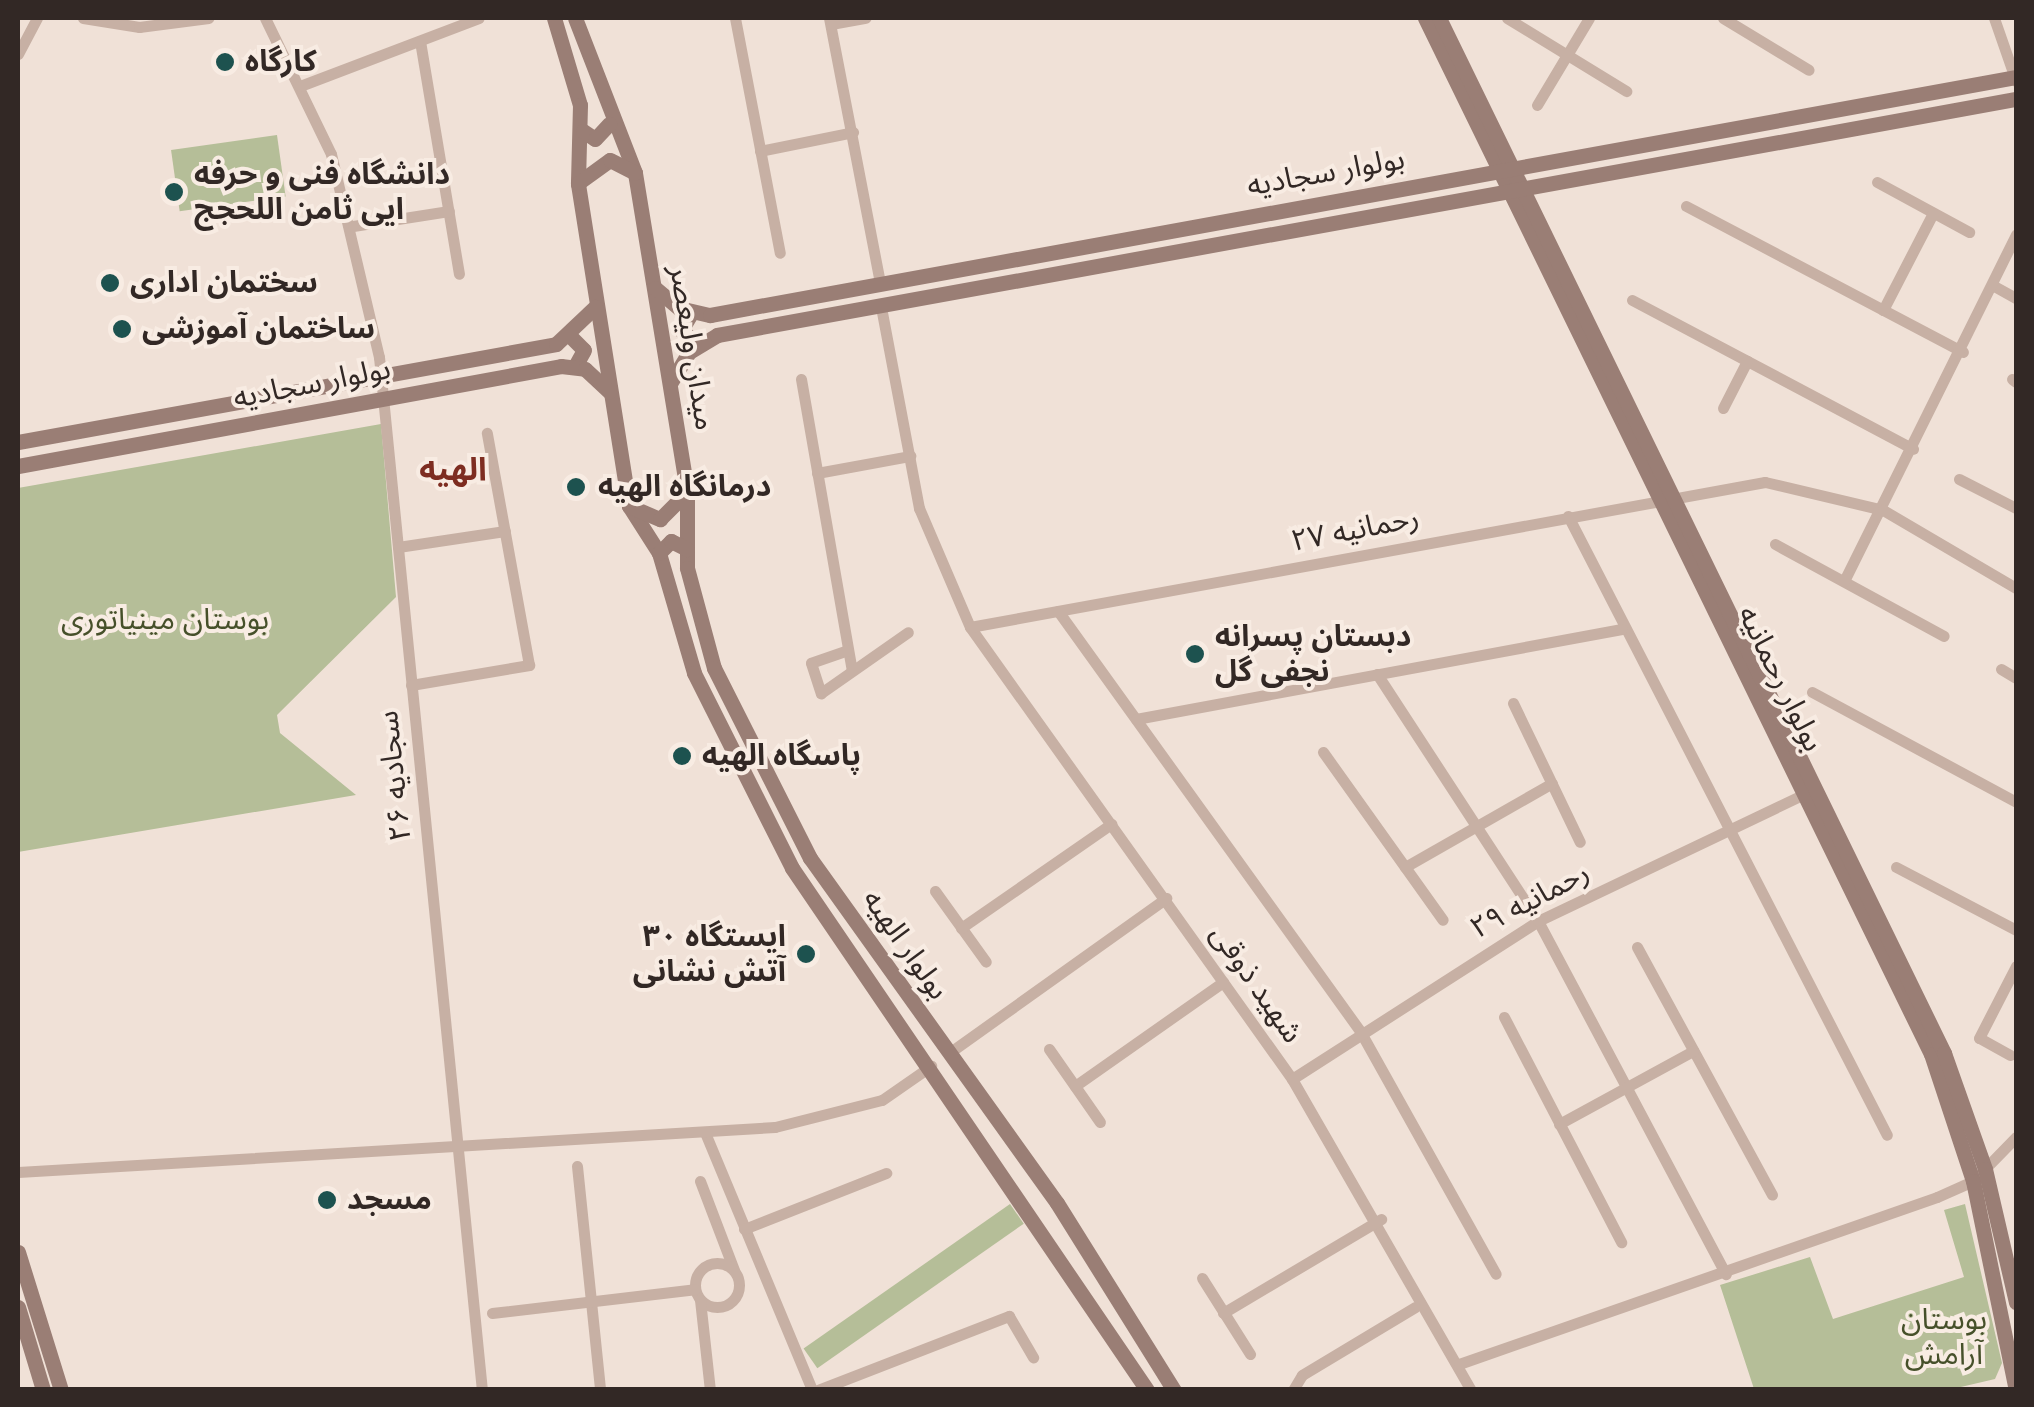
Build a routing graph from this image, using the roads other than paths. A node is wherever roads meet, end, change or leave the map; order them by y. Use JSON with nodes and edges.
{"nodes":[{"id":1,"x":37,"y":18,"type":"edge"},
{"id":2,"x":83,"y":18,"type":"edge"},
{"id":3,"x":208,"y":18,"type":"edge"},
{"id":4,"x":265,"y":18,"type":"edge"},
{"id":5,"x":479,"y":18,"type":"edge"},
{"id":6,"x":554,"y":18,"type":"edge"},
{"id":7,"x":575,"y":18,"type":"edge"},
{"id":8,"x":735,"y":18,"type":"edge"},
{"id":9,"x":865,"y":18,"type":"edge"},
{"id":10,"x":1425,"y":18,"type":"edge"},
{"id":11,"x":1439,"y":18,"type":"edge"},
{"id":12,"x":1507,"y":18,"type":"edge"},
{"id":13,"x":1589,"y":18,"type":"edge"},
{"id":14,"x":1722,"y":18,"type":"edge"},
{"id":15,"x":1994,"y":18,"type":"edge"},
{"id":16,"x":830,"y":21,"type":"edge"},
{"id":17,"x":420,"y":41,"type":"junction"},
{"id":18,"x":18,"y":54,"type":"edge"},
{"id":19,"x":1567,"y":54,"type":"junction"},
{"id":20,"x":1809,"y":70,"type":"dead end"},
{"id":21,"x":2016,"y":78,"type":"edge"},
{"id":22,"x":300,"y":86,"type":"junction"},
{"id":23,"x":1626,"y":91,"type":"dead end"},
{"id":24,"x":2016,"y":99,"type":"edge"},
{"id":25,"x":1537,"y":105,"type":"dead end"},
{"id":26,"x":609,"y":124,"type":"junction"},
{"id":27,"x":582,"y":131,"type":"junction"},
{"id":28,"x":853,"y":132,"type":"junction"},
{"id":29,"x":760,"y":151,"type":"junction"},
{"id":30,"x":1505,"y":169,"type":"junction"},
{"id":31,"x":635,"y":173,"type":"junction"},
{"id":32,"x":1876,"y":182,"type":"dead end"},
{"id":33,"x":578,"y":184,"type":"junction"},
{"id":34,"x":1515,"y":189,"type":"junction"},
{"id":35,"x":1686,"y":206,"type":"dead end"},
{"id":36,"x":449,"y":211,"type":"junction"},
{"id":37,"x":1933,"y":212,"type":"junction"},
{"id":38,"x":353,"y":226,"type":"junction"},
{"id":39,"x":1970,"y":232,"type":"dead end"},
{"id":40,"x":2016,"y":234,"type":"edge"},
{"id":41,"x":780,"y":253,"type":"dead end"},
{"id":42,"x":459,"y":274,"type":"dead end"},
{"id":43,"x":880,"y":283,"type":"junction"},
{"id":44,"x":1994,"y":286,"type":"junction"},
{"id":45,"x":654,"y":287,"type":"junction"},
{"id":46,"x":2016,"y":298,"type":"edge"},
{"id":47,"x":1632,"y":300,"type":"dead end"},
{"id":48,"x":596,"y":303,"type":"junction"},
{"id":49,"x":881,"y":307,"type":"junction"},
{"id":50,"x":1883,"y":310,"type":"junction"},
{"id":51,"x":692,"y":312,"type":"junction"},
{"id":52,"x":571,"y":336,"type":"junction"},
{"id":53,"x":697,"y":344,"type":"junction"},
{"id":54,"x":1964,"y":352,"type":"junction"},
{"id":55,"x":1747,"y":361,"type":"junction"},
{"id":56,"x":576,"y":366,"type":"junction"},
{"id":57,"x":380,"y":374,"type":"junction"},
{"id":58,"x":800,"y":379,"type":"dead end"},
{"id":59,"x":671,"y":382,"type":"junction"},
{"id":60,"x":609,"y":390,"type":"junction"},
{"id":61,"x":384,"y":398,"type":"junction"},
{"id":62,"x":1723,"y":408,"type":"dead end"},
{"id":63,"x":487,"y":433,"type":"dead end"},
{"id":64,"x":18,"y":442,"type":"edge"},
{"id":65,"x":1913,"y":449,"type":"junction"},
{"id":66,"x":910,"y":456,"type":"junction"},
{"id":67,"x":18,"y":466,"type":"edge"},
{"id":68,"x":817,"y":473,"type":"junction"},
{"id":69,"x":1960,"y":479,"type":"dead end"},
{"id":70,"x":687,"y":492,"type":"junction"},
{"id":71,"x":1668,"y":494,"type":"junction"},
{"id":72,"x":629,"y":506,"type":"junction"},
{"id":73,"x":2016,"y":508,"type":"edge"},
{"id":74,"x":1883,"y":510,"type":"junction"},
{"id":75,"x":1568,"y":516,"type":"junction"},
{"id":76,"x":505,"y":531,"type":"junction"},
{"id":77,"x":1775,"y":544,"type":"dead end"},
{"id":78,"x":398,"y":547,"type":"junction"},
{"id":79,"x":686,"y":548,"type":"junction"},
{"id":80,"x":659,"y":553,"type":"junction"},
{"id":81,"x":1844,"y":581,"type":"junction"},
{"id":82,"x":2016,"y":588,"type":"edge"},
{"id":83,"x":1058,"y":611,"type":"junction"},
{"id":84,"x":970,"y":626,"type":"junction"},
{"id":85,"x":1622,"y":629,"type":"junction"},
{"id":86,"x":908,"y":632,"type":"dead end"},
{"id":87,"x":1944,"y":636,"type":"dead end"},
{"id":88,"x":848,"y":650,"type":"junction"},
{"id":89,"x":2000,"y":669,"type":"dead end"},
{"id":90,"x":852,"y":672,"type":"junction"},
{"id":91,"x":1377,"y":674,"type":"junction"},
{"id":92,"x":2016,"y":678,"type":"edge"},
{"id":93,"x":412,"y":685,"type":"junction"},
{"id":94,"x":1812,"y":692,"type":"dead end"},
{"id":95,"x":1512,"y":703,"type":"dead end"},
{"id":96,"x":1136,"y":719,"type":"junction"},
{"id":97,"x":1323,"y":752,"type":"dead end"},
{"id":98,"x":1552,"y":783,"type":"junction"},
{"id":99,"x":1812,"y":790,"type":"junction"},
{"id":100,"x":2016,"y":802,"type":"edge"},
{"id":101,"x":1111,"y":824,"type":"junction"},
{"id":102,"x":1469,"y":826,"type":"junction"},
{"id":103,"x":1724,"y":831,"type":"junction"},
{"id":104,"x":1580,"y":842,"type":"dead end"},
{"id":105,"x":1405,"y":867,"type":"junction"},
{"id":106,"x":1896,"y":867,"type":"dead end"},
{"id":107,"x":935,"y":891,"type":"dead end"},
{"id":108,"x":1166,"y":898,"type":"junction"},
{"id":109,"x":1443,"y":920,"type":"dead end"},
{"id":110,"x":1538,"y":921,"type":"junction"},
{"id":111,"x":961,"y":928,"type":"junction"},
{"id":112,"x":2016,"y":930,"type":"edge"},
{"id":113,"x":1637,"y":947,"type":"dead end"},
{"id":114,"x":986,"y":962,"type":"dead end"},
{"id":115,"x":2016,"y":966,"type":"edge"},
{"id":116,"x":1223,"y":982,"type":"junction"},
{"id":117,"x":1504,"y":1018,"type":"dead end"},
{"id":118,"x":1360,"y":1031,"type":"junction"},
{"id":119,"x":1049,"y":1049,"type":"dead end"},
{"id":120,"x":1694,"y":1050,"type":"junction"},
{"id":121,"x":949,"y":1053,"type":"junction"},
{"id":122,"x":2010,"y":1054,"type":"dead end"},
{"id":123,"x":931,"y":1066,"type":"junction"},
{"id":124,"x":1292,"y":1079,"type":"junction"},
{"id":125,"x":1075,"y":1086,"type":"junction"},
{"id":126,"x":1627,"y":1088,"type":"junction"},
{"id":127,"x":1100,"y":1122,"type":"dead end"},
{"id":128,"x":1559,"y":1124,"type":"junction"},
{"id":129,"x":706,"y":1135,"type":"junction"},
{"id":130,"x":1886,"y":1135,"type":"dead end"},
{"id":131,"x":2016,"y":1137,"type":"edge"},
{"id":132,"x":456,"y":1148,"type":"junction"},
{"id":133,"x":577,"y":1166,"type":"dead end"},
{"id":134,"x":18,"y":1172,"type":"edge"},
{"id":135,"x":886,"y":1173,"type":"dead end"},
{"id":136,"x":1979,"y":1175,"type":"junction"},
{"id":137,"x":700,"y":1180,"type":"dead end"},
{"id":138,"x":1772,"y":1195,"type":"dead end"},
{"id":139,"x":1381,"y":1219,"type":"junction"},
{"id":140,"x":744,"y":1228,"type":"junction"},
{"id":141,"x":1621,"y":1242,"type":"dead end"},
{"id":142,"x":18,"y":1252,"type":"edge"},
{"id":143,"x":734,"y":1270,"type":"junction"},
{"id":144,"x":1496,"y":1274,"type":"dead end"},
{"id":145,"x":1726,"y":1274,"type":"junction"},
{"id":146,"x":1202,"y":1278,"type":"dead end"},
{"id":147,"x":697,"y":1295,"type":"junction"},
{"id":148,"x":592,"y":1300,"type":"junction"},
{"id":149,"x":2016,"y":1302,"type":"edge"},
{"id":150,"x":18,"y":1307,"type":"edge"},
{"id":151,"x":1415,"y":1307,"type":"dead end"},
{"id":152,"x":1224,"y":1312,"type":"junction"},
{"id":153,"x":492,"y":1313,"type":"dead end"},
{"id":154,"x":1250,"y":1354,"type":"dead end"},
{"id":155,"x":1033,"y":1357,"type":"dead end"},
{"id":156,"x":1458,"y":1364,"type":"junction"},
{"id":157,"x":43,"y":1390,"type":"edge"},
{"id":158,"x":60,"y":1390,"type":"edge"},
{"id":159,"x":482,"y":1390,"type":"edge"},
{"id":160,"x":600,"y":1390,"type":"edge"},
{"id":161,"x":710,"y":1390,"type":"edge"},
{"id":162,"x":815,"y":1390,"type":"edge"},
{"id":163,"x":1147,"y":1390,"type":"edge"},
{"id":164,"x":1174,"y":1390,"type":"edge"},
{"id":165,"x":1293,"y":1390,"type":"edge"},
{"id":166,"x":1471,"y":1390,"type":"edge"},
{"id":167,"x":2016,"y":1390,"type":"edge"}],
"edges":[{"from":1,"to":18,"type":"street"},
{"from":2,"to":3,"type":"street"},
{"from":4,"to":22,"type":"street","name":"سجادیه ۲۶"},
{"from":5,"to":17,"type":"street"},
{"from":6,"to":27,"type":"main road"},
{"from":7,"to":26,"type":"main road"},
{"from":8,"to":29,"type":"street"},
{"from":9,"to":16,"type":"street"},
{"from":10,"to":30,"type":"main road","name":"بولوار رحمانیه"},
{"from":11,"to":30,"type":"main road","name":"بولوار رحمانیه"},
{"from":12,"to":19,"type":"street"},
{"from":13,"to":19,"type":"street"},
{"from":14,"to":20,"type":"street"},
{"from":15,"to":21,"type":"street"},
{"from":16,"to":28,"type":"street"},
{"from":17,"to":22,"type":"street"},
{"from":17,"to":36,"type":"street"},
{"from":19,"to":23,"type":"street"},
{"from":19,"to":25,"type":"street"},
{"from":21,"to":30,"type":"main road","name":"بولوار سجادیه"},
{"from":22,"to":38,"type":"street","name":"سجادیه ۲۶"},
{"from":24,"to":34,"type":"main road","name":"بولوار سجادیه"},
{"from":26,"to":27,"type":"main road"},
{"from":26,"to":31,"type":"main road","name":"میدان ولیعصر"},
{"from":27,"to":33,"type":"main road"},
{"from":28,"to":29,"type":"street"},
{"from":28,"to":43,"type":"street"},
{"from":29,"to":41,"type":"street"},
{"from":30,"to":34,"type":"main road","name":"بولوار رحمانیه"},
{"from":30,"to":43,"type":"main road","name":"بولوار سجادیه"},
{"from":31,"to":33,"type":"main road"},
{"from":31,"to":45,"type":"main road","name":"میدان ولیعصر"},
{"from":32,"to":37,"type":"street"},
{"from":33,"to":48,"type":"main road"},
{"from":34,"to":49,"type":"main road","name":"بولوار سجادیه"},
{"from":34,"to":71,"type":"main road","name":"بولوار رحمانیه"},
{"from":35,"to":50,"type":"street"},
{"from":36,"to":38,"type":"street"},
{"from":36,"to":42,"type":"street"},
{"from":37,"to":39,"type":"street"},
{"from":37,"to":50,"type":"street"},
{"from":38,"to":57,"type":"street","name":"سجادیه ۲۶"},
{"from":40,"to":44,"type":"street"},
{"from":43,"to":51,"type":"main road","name":"بولوار سجادیه"},
{"from":44,"to":46,"type":"street"},
{"from":44,"to":54,"type":"street"},
{"from":45,"to":51,"type":"main road"},
{"from":45,"to":59,"type":"main road","name":"میدان ولیعصر"},
{"from":47,"to":55,"type":"street"},
{"from":48,"to":52,"type":"main road"},
{"from":48,"to":60,"type":"main road"},
{"from":49,"to":53,"type":"main road","name":"بولوار سجادیه"},
{"from":49,"to":66,"type":"street","name":"شهید ذوقی"},
{"from":50,"to":54,"type":"street"},
{"from":51,"to":53,"type":"main road"},
{"from":52,"to":56,"type":"main road"},
{"from":52,"to":57,"type":"main road","name":"بولوار سجادیه"},
{"from":53,"to":59,"type":"main road"},
{"from":54,"to":65,"type":"street"},
{"from":55,"to":62,"type":"street"},
{"from":55,"to":65,"type":"street"},
{"from":56,"to":60,"type":"main road"},
{"from":56,"to":61,"type":"main road","name":"بولوار سجادیه"},
{"from":57,"to":61,"type":"street","name":"سجادیه ۲۶"},
{"from":57,"to":64,"type":"main road","name":"بولوار سجادیه"},
{"from":58,"to":68,"type":"street"},
{"from":59,"to":70,"type":"main road","name":"میدان ولیعصر"},
{"from":60,"to":72,"type":"main road"},
{"from":61,"to":67,"type":"main road","name":"بولوار سجادیه"},
{"from":61,"to":78,"type":"street","name":"سجادیه ۲۶"},
{"from":63,"to":76,"type":"street"},
{"from":65,"to":74,"type":"street"},
{"from":66,"to":68,"type":"street"},
{"from":66,"to":84,"type":"street","name":"شهید ذوقی"},
{"from":68,"to":88,"type":"street"},
{"from":69,"to":73,"type":"street"},
{"from":70,"to":72,"type":"main road"},
{"from":70,"to":79,"type":"main road","name":"بولوار الهیه"},
{"from":71,"to":74,"type":"street","name":"رحمانیه ۲۷"},
{"from":71,"to":75,"type":"street","name":"رحمانیه ۲۷"},
{"from":71,"to":99,"type":"main road","name":"بولوار رحمانیه"},
{"from":72,"to":80,"type":"main road","name":"بولوار الهیه"},
{"from":74,"to":81,"type":"street"},
{"from":74,"to":82,"type":"street","name":"رحمانیه ۲۷"},
{"from":75,"to":83,"type":"street","name":"رحمانیه ۲۷"},
{"from":75,"to":85,"type":"street"},
{"from":76,"to":78,"type":"street"},
{"from":76,"to":93,"type":"street"},
{"from":77,"to":81,"type":"street"},
{"from":78,"to":93,"type":"street","name":"سجادیه ۲۶"},
{"from":79,"to":80,"type":"main road"},
{"from":79,"to":121,"type":"main road","name":"بولوار الهیه"},
{"from":80,"to":123,"type":"main road","name":"بولوار الهیه"},
{"from":81,"to":87,"type":"street"},
{"from":83,"to":84,"type":"street","name":"رحمانیه ۲۷"},
{"from":83,"to":96,"type":"street"},
{"from":84,"to":101,"type":"street","name":"شهید ذوقی"},
{"from":85,"to":91,"type":"street"},
{"from":85,"to":103,"type":"street"},
{"from":86,"to":90,"type":"street"},
{"from":88,"to":90,"type":"street"},
{"from":88,"to":90,"type":"street"},
{"from":89,"to":92,"type":"street"},
{"from":91,"to":96,"type":"street"},
{"from":91,"to":102,"type":"street"},
{"from":93,"to":132,"type":"street","name":"سجادیه ۲۶"},
{"from":94,"to":100,"type":"street"},
{"from":95,"to":98,"type":"street"},
{"from":96,"to":118,"type":"street"},
{"from":97,"to":105,"type":"street"},
{"from":98,"to":102,"type":"street"},
{"from":98,"to":104,"type":"street"},
{"from":99,"to":103,"type":"street","name":"رحمانیه ۲۹"},
{"from":99,"to":136,"type":"main road","name":"بولوار رحمانیه"},
{"from":101,"to":108,"type":"street","name":"شهید ذوقی"},
{"from":101,"to":111,"type":"street"},
{"from":102,"to":105,"type":"street"},
{"from":102,"to":110,"type":"street"},
{"from":103,"to":110,"type":"street","name":"رحمانیه ۲۹"},
{"from":103,"to":130,"type":"street"},
{"from":105,"to":109,"type":"street"},
{"from":106,"to":112,"type":"street"},
{"from":107,"to":111,"type":"street"},
{"from":108,"to":116,"type":"street","name":"شهید ذوقی"},
{"from":108,"to":121,"type":"street"},
{"from":110,"to":118,"type":"street","name":"رحمانیه ۲۹"},
{"from":110,"to":126,"type":"street"},
{"from":111,"to":114,"type":"street"},
{"from":113,"to":120,"type":"street"},
{"from":115,"to":122,"type":"street"},
{"from":116,"to":124,"type":"street","name":"شهید ذوقی"},
{"from":116,"to":125,"type":"street"},
{"from":117,"to":128,"type":"street"},
{"from":118,"to":124,"type":"street","name":"رحمانیه ۲۹"},
{"from":118,"to":144,"type":"street"},
{"from":119,"to":125,"type":"street"},
{"from":120,"to":126,"type":"street"},
{"from":120,"to":138,"type":"street"},
{"from":121,"to":123,"type":"main road"},
{"from":121,"to":164,"type":"main road","name":"بولوار الهیه"},
{"from":123,"to":129,"type":"street"},
{"from":123,"to":163,"type":"main road","name":"بولوار الهیه"},
{"from":124,"to":139,"type":"street","name":"شهید ذوقی"},
{"from":125,"to":127,"type":"street"},
{"from":126,"to":128,"type":"street"},
{"from":126,"to":145,"type":"street"},
{"from":128,"to":141,"type":"street"},
{"from":129,"to":132,"type":"street"},
{"from":129,"to":140,"type":"street"},
{"from":131,"to":136,"type":"street"},
{"from":132,"to":134,"type":"street"},
{"from":132,"to":159,"type":"street","name":"سجادیه ۲۶"},
{"from":133,"to":148,"type":"street"},
{"from":135,"to":140,"type":"street"},
{"from":136,"to":145,"type":"street"},
{"from":136,"to":149,"type":"main road","name":"بولوار رحمانیه"},
{"from":136,"to":167,"type":"main road","name":"بولوار رحمانیه"},
{"from":137,"to":143,"type":"street"},
{"from":139,"to":152,"type":"street"},
{"from":139,"to":156,"type":"street","name":"شهید ذوقی"},
{"from":140,"to":162,"type":"street"},
{"from":142,"to":158,"type":"main road"},
{"from":143,"to":147,"type":"street"},
{"from":143,"to":147,"type":"street"},
{"from":145,"to":156,"type":"street"},
{"from":146,"to":152,"type":"street"},
{"from":147,"to":148,"type":"street"},
{"from":147,"to":161,"type":"street"},
{"from":148,"to":153,"type":"street"},
{"from":148,"to":160,"type":"street"},
{"from":150,"to":157,"type":"main road"},
{"from":151,"to":165,"type":"street"},
{"from":152,"to":154,"type":"street"},
{"from":155,"to":162,"type":"street"},
{"from":156,"to":166,"type":"street","name":"شهید ذوقی"}]}
